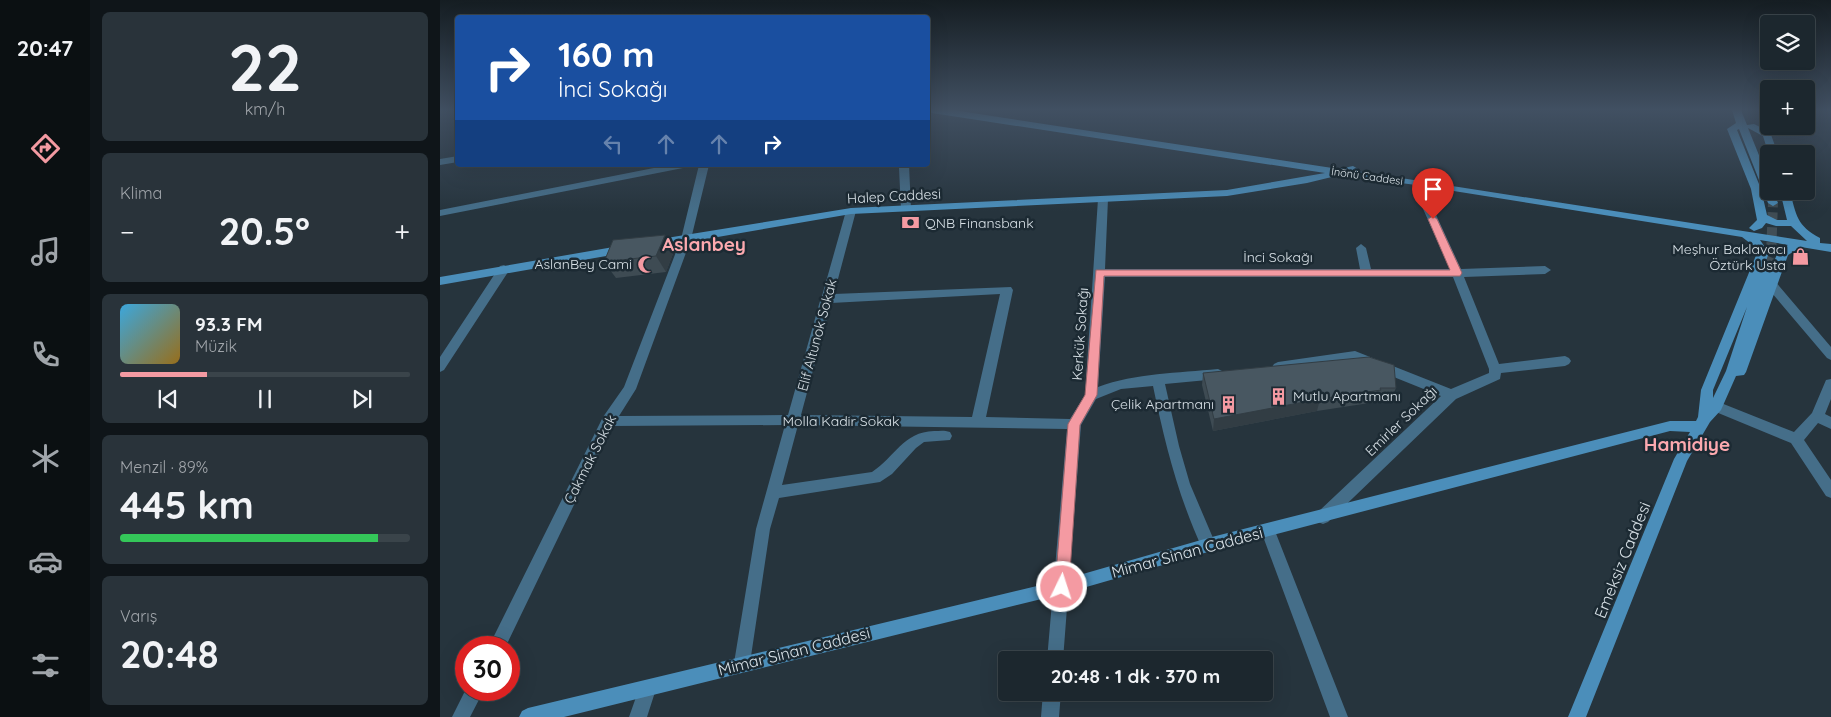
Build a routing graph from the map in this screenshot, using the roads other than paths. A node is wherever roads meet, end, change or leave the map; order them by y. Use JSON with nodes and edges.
{"nodes":[{"id":1,"x":1152,"y":143,"type":"edge"},
{"id":2,"x":1182,"y":143,"type":"edge"},
{"id":3,"x":1738,"y":143,"type":"edge"},
{"id":4,"x":1752,"y":143,"type":"edge"},
{"id":5,"x":1753,"y":143,"type":"edge"},
{"id":6,"x":455,"y":160,"type":"edge"},
{"id":7,"x":440,"y":162,"type":"edge"},
{"id":8,"x":1760,"y":163,"type":"edge"},
{"id":9,"x":1760,"y":165,"type":"edge"},
{"id":10,"x":674,"y":167,"type":"edge"},
{"id":11,"x":704,"y":167,"type":"edge"},
{"id":12,"x":904,"y":167,"type":"edge"},
{"id":13,"x":1353,"y":169,"type":"junction"},
{"id":14,"x":1339,"y":172,"type":"junction"},
{"id":15,"x":1416,"y":182,"type":"junction"},
{"id":16,"x":1103,"y":199,"type":"junction"},
{"id":17,"x":1788,"y":200,"type":"edge"},
{"id":18,"x":906,"y":209,"type":"junction"},
{"id":19,"x":851,"y":212,"type":"junction"},
{"id":20,"x":440,"y":213,"type":"edge"},
{"id":21,"x":1762,"y":217,"type":"junction"},
{"id":22,"x":1794,"y":222,"type":"junction"},
{"id":23,"x":1749,"y":231,"type":"junction"},
{"id":24,"x":686,"y":239,"type":"junction"},
{"id":25,"x":1816,"y":241,"type":"junction"},
{"id":26,"x":1797,"y":244,"type":"junction"},
{"id":27,"x":1831,"y":244,"type":"edge"},
{"id":28,"x":1360,"y":248,"type":"dead end"},
{"id":29,"x":1831,"y":248,"type":"edge"},
{"id":30,"x":1768,"y":263,"type":"junction"},
{"id":31,"x":504,"y":269,"type":"junction"},
{"id":32,"x":1545,"y":270,"type":"dead end"},
{"id":33,"x":1100,"y":272,"type":"junction"},
{"id":34,"x":1366,"y":272,"type":"junction"},
{"id":35,"x":1457,"y":273,"type":"junction"},
{"id":36,"x":440,"y":281,"type":"edge"},
{"id":37,"x":1770,"y":283,"type":"junction"},
{"id":38,"x":826,"y":299,"type":"junction"},
{"id":39,"x":1831,"y":355,"type":"edge"},
{"id":40,"x":1565,"y":361,"type":"dead end"},
{"id":41,"x":440,"y":367,"type":"edge"},
{"id":42,"x":1267,"y":368,"type":"edge"},
{"id":43,"x":1495,"y":369,"type":"junction"},
{"id":44,"x":1227,"y":373,"type":"edge"},
{"id":45,"x":1158,"y":380,"type":"junction"},
{"id":46,"x":1831,"y":384,"type":"edge"},
{"id":47,"x":1451,"y":394,"type":"junction"},
{"id":48,"x":1091,"y":395,"type":"junction"},
{"id":49,"x":1716,"y":406,"type":"junction"},
{"id":50,"x":1817,"y":416,"type":"junction"},
{"id":51,"x":794,"y":420,"type":"junction"},
{"id":52,"x":608,"y":421,"type":"junction"},
{"id":53,"x":978,"y":422,"type":"junction"},
{"id":54,"x":1702,"y":422,"type":"junction"},
{"id":55,"x":1074,"y":424,"type":"junction"},
{"id":56,"x":1831,"y":424,"type":"edge"},
{"id":57,"x":944,"y":436,"type":"dead end"},
{"id":58,"x":1796,"y":439,"type":"junction"},
{"id":59,"x":1831,"y":492,"type":"edge"},
{"id":60,"x":773,"y":493,"type":"junction"},
{"id":61,"x":1323,"y":517,"type":"junction"},
{"id":62,"x":1268,"y":531,"type":"junction"},
{"id":63,"x":1208,"y":545,"type":"junction"},
{"id":64,"x":1062,"y":587,"type":"junction"},
{"id":65,"x":502,"y":636,"type":"edge"},
{"id":66,"x":1056,"y":651,"type":"edge"},
{"id":67,"x":742,"y":663,"type":"junction"},
{"id":68,"x":647,"y":689,"type":"junction"},
{"id":69,"x":469,"y":701,"type":"edge"},
{"id":70,"x":1051,"y":701,"type":"edge"},
{"id":71,"x":461,"y":717,"type":"edge"},
{"id":72,"x":528,"y":717,"type":"edge"},
{"id":73,"x":638,"y":717,"type":"edge"},
{"id":74,"x":1050,"y":717,"type":"edge"},
{"id":75,"x":1339,"y":717,"type":"edge"},
{"id":76,"x":1577,"y":717,"type":"edge"}],
"edges":[{"from":1,"to":14,"type":"main road","name":"İnönü Caddesi"},
{"from":2,"to":13,"type":"main road","name":"İnönü Caddesi"},
{"from":3,"to":21,"type":"main road"},
{"from":4,"to":9,"type":"main road"},
{"from":5,"to":8,"type":"main road"},
{"from":6,"to":7,"type":"street"},
{"from":10,"to":20,"type":"street"},
{"from":11,"to":24,"type":"street","name":"Çakmak Sokak"},
{"from":12,"to":18,"type":"street"},
{"from":13,"to":14,"type":"main road","name":"Halep Caddesi"},
{"from":13,"to":23,"type":"main road","name":"İnönü Caddesi"},
{"from":14,"to":15,"type":"main road","name":"İnönü Caddesi"},
{"from":14,"to":16,"type":"main road","name":"Halep Caddesi"},
{"from":15,"to":23,"type":"main road","name":"İnönü Caddesi"},
{"from":15,"to":35,"type":"street"},
{"from":16,"to":18,"type":"main road","name":"Halep Caddesi"},
{"from":16,"to":33,"type":"street","name":"Kerkük Sokağı"},
{"from":17,"to":22,"type":"main road"},
{"from":18,"to":19,"type":"main road","name":"Halep Caddesi"},
{"from":19,"to":24,"type":"main road","name":"Halep Caddesi"},
{"from":19,"to":38,"type":"street","name":"Elif Altunok Sokak"},
{"from":21,"to":22,"type":"main road"},
{"from":21,"to":23,"type":"main road"},
{"from":22,"to":25,"type":"main road"},
{"from":23,"to":25,"type":"main road"},
{"from":23,"to":26,"type":"main road","name":"İnönü Caddesi"},
{"from":23,"to":30,"type":"main road"},
{"from":24,"to":31,"type":"main road","name":"Halep Caddesi"},
{"from":24,"to":52,"type":"street","name":"Çakmak Sokak"},
{"from":25,"to":27,"type":"main road"},
{"from":26,"to":29,"type":"main road","name":"İnönü Caddesi"},
{"from":26,"to":30,"type":"main road","name":"Emeksiz Caddesi"},
{"from":28,"to":34,"type":"street"},
{"from":30,"to":37,"type":"main road","name":"Emeksiz Caddesi"},
{"from":30,"to":49,"type":"main road","name":"Emeksiz Caddesi"},
{"from":30,"to":54,"type":"main road","name":"Emeksiz Caddesi"},
{"from":31,"to":36,"type":"main road","name":"Halep Caddesi"},
{"from":31,"to":41,"type":"street"},
{"from":32,"to":35,"type":"street","name":"İnci Sokağı"},
{"from":33,"to":34,"type":"street","name":"İnci Sokağı"},
{"from":33,"to":48,"type":"street","name":"Kerkük Sokağı"},
{"from":34,"to":35,"type":"street","name":"İnci Sokağı"},
{"from":35,"to":43,"type":"street"},
{"from":37,"to":39,"type":"street"},
{"from":37,"to":49,"type":"main road","name":"Emeksiz Caddesi"},
{"from":38,"to":51,"type":"street","name":"Elif Altunok Sokak"},
{"from":38,"to":53,"type":"street"},
{"from":40,"to":43,"type":"street"},
{"from":42,"to":47,"type":"street"},
{"from":43,"to":47,"type":"street","name":"Emirler Sokağı"},
{"from":44,"to":45,"type":"street"},
{"from":45,"to":48,"type":"street"},
{"from":45,"to":63,"type":"street"},
{"from":46,"to":50,"type":"street"},
{"from":47,"to":61,"type":"street","name":"Emirler Sokağı"},
{"from":48,"to":55,"type":"street","name":"Kerkük Sokağı"},
{"from":49,"to":54,"type":"main road","name":"Emeksiz Caddesi"},
{"from":49,"to":58,"type":"street"},
{"from":50,"to":56,"type":"street"},
{"from":50,"to":58,"type":"street"},
{"from":51,"to":52,"type":"street","name":"Molla Kadir Sokak"},
{"from":51,"to":53,"type":"street","name":"Molla Kadir Sokak"},
{"from":51,"to":60,"type":"street","name":"Elif Altunok Sokak"},
{"from":52,"to":65,"type":"street","name":"Çakmak Sokak"},
{"from":53,"to":55,"type":"street","name":"Molla Kadir Sokak"},
{"from":54,"to":61,"type":"main road","name":"Mimar Sinan Caddesi"},
{"from":54,"to":76,"type":"main road","name":"Emeksiz Caddesi"},
{"from":55,"to":64,"type":"street","name":"Kerkük Sokağı"},
{"from":57,"to":60,"type":"street"},
{"from":58,"to":59,"type":"street"},
{"from":60,"to":67,"type":"street","name":"Elif Altunok Sokak"},
{"from":61,"to":62,"type":"main road","name":"Mimar Sinan Caddesi"},
{"from":62,"to":63,"type":"main road","name":"Mimar Sinan Caddesi"},
{"from":62,"to":75,"type":"street"},
{"from":63,"to":64,"type":"main road","name":"Mimar Sinan Caddesi"},
{"from":64,"to":66,"type":"street","name":"Kerkük Sokağı"},
{"from":64,"to":67,"type":"main road","name":"Mimar Sinan Caddesi"},
{"from":67,"to":68,"type":"main road","name":"Mimar Sinan Caddesi"},
{"from":68,"to":72,"type":"main road","name":"Mimar Sinan Caddesi"},
{"from":68,"to":73,"type":"street"},
{"from":69,"to":71,"type":"street"},
{"from":70,"to":74,"type":"street"}]}
